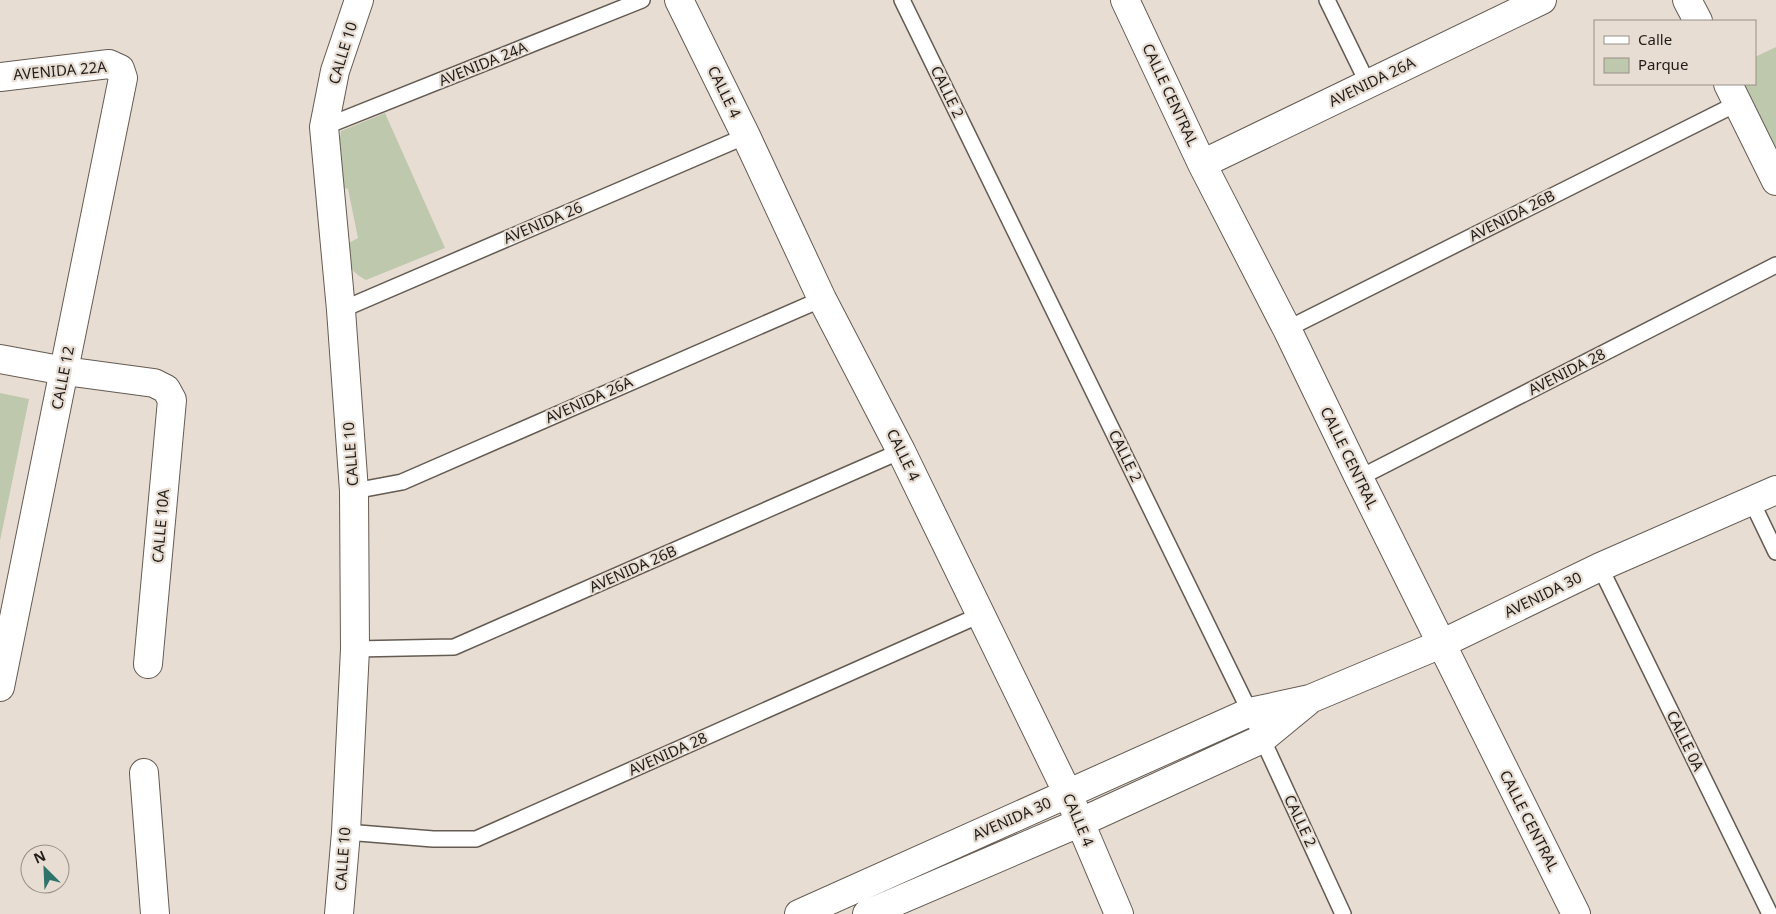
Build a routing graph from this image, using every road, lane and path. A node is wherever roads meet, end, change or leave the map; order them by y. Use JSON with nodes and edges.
{"nodes":[{"id":1,"x":359,"y":0,"type":"edge"},
{"id":2,"x":642,"y":0,"type":"edge"},
{"id":3,"x":678,"y":0,"type":"edge"},
{"id":4,"x":902,"y":0,"type":"edge"},
{"id":5,"x":1126,"y":0,"type":"edge"},
{"id":6,"x":1327,"y":0,"type":"edge"},
{"id":7,"x":1542,"y":0,"type":"edge"},
{"id":8,"x":1687,"y":0,"type":"edge"},
{"id":9,"x":1505,"y":8,"type":"edge"},
{"id":10,"x":1697,"y":20,"type":"edge"},
{"id":11,"x":120,"y":69,"type":"joint"},
{"id":12,"x":0,"y":77,"type":"edge"},
{"id":13,"x":1368,"y":84,"type":"junction"},
{"id":14,"x":1733,"y":93,"type":"edge"},
{"id":15,"x":324,"y":127,"type":"junction"},
{"id":16,"x":746,"y":136,"type":"junction"},
{"id":17,"x":1202,"y":164,"type":"junction"},
{"id":18,"x":1776,"y":181,"type":"edge"},
{"id":19,"x":1776,"y":265,"type":"edge"},
{"id":20,"x":822,"y":298,"type":"junction"},
{"id":21,"x":340,"y":310,"type":"junction"},
{"id":22,"x":1287,"y":329,"type":"junction"},
{"id":23,"x":0,"y":359,"type":"edge"},
{"id":24,"x":65,"y":371,"type":"junction"},
{"id":25,"x":901,"y":451,"type":"junction"},
{"id":26,"x":1359,"y":478,"type":"junction"},
{"id":27,"x":1776,"y":490,"type":"edge"},
{"id":28,"x":354,"y":491,"type":"junction"},
{"id":29,"x":1751,"y":500,"type":"junction"},
{"id":30,"x":1776,"y":552,"type":"edge"},
{"id":31,"x":1600,"y":567,"type":"junction"},
{"id":32,"x":980,"y":615,"type":"junction"},
{"id":33,"x":1441,"y":644,"type":"junction"},
{"id":34,"x":356,"y":649,"type":"junction"},
{"id":35,"x":148,"y":664,"type":"dead end"},
{"id":36,"x":0,"y":687,"type":"edge"},
{"id":37,"x":1310,"y":699,"type":"junction"},
{"id":38,"x":1250,"y":712,"type":"junction"},
{"id":39,"x":1262,"y":739,"type":"junction"},
{"id":40,"x":144,"y":773,"type":"dead end"},
{"id":41,"x":1068,"y":794,"type":"junction"},
{"id":42,"x":1079,"y":822,"type":"junction"},
{"id":43,"x":346,"y":832,"type":"junction"},
{"id":44,"x":892,"y":873,"type":"junction"},
{"id":45,"x":907,"y":906,"type":"edge"},
{"id":46,"x":155,"y":914,"type":"edge"},
{"id":47,"x":339,"y":914,"type":"edge"},
{"id":48,"x":800,"y":914,"type":"edge"},
{"id":49,"x":868,"y":914,"type":"edge"},
{"id":50,"x":1119,"y":914,"type":"edge"},
{"id":51,"x":1343,"y":914,"type":"edge"},
{"id":52,"x":1576,"y":914,"type":"edge"},
{"id":53,"x":1770,"y":914,"type":"edge"}],
"edges":[{"from":1,"to":15,"type":"street","name":"CALLE 10"},
{"from":2,"to":15,"type":"lane","name":"AVENIDA 24A"},
{"from":3,"to":16,"type":"street","name":"CALLE 4"},
{"from":4,"to":38,"type":"lane","name":"CALLE 2"},
{"from":5,"to":17,"type":"street","name":"CALLE CENTRAL"},
{"from":6,"to":13,"type":"lane"},
{"from":7,"to":9,"type":"street","name":"AVENIDA 26A"},
{"from":8,"to":10,"type":"street"},
{"from":9,"to":13,"type":"street","name":"AVENIDA 26A"},
{"from":11,"to":12,"type":"street","name":"AVENIDA 22A"},
{"from":11,"to":24,"type":"street","name":"CALLE 12"},
{"from":13,"to":17,"type":"street","name":"AVENIDA 26A"},
{"from":14,"to":18,"type":"street"},
{"from":14,"to":22,"type":"lane","name":"AVENIDA 26B"},
{"from":15,"to":21,"type":"street","name":"CALLE 10"},
{"from":16,"to":20,"type":"street","name":"CALLE 4"},
{"from":16,"to":21,"type":"lane","name":"AVENIDA 26"},
{"from":17,"to":22,"type":"street","name":"CALLE CENTRAL"},
{"from":19,"to":26,"type":"lane","name":"AVENIDA 28"},
{"from":20,"to":25,"type":"street","name":"CALLE 4"},
{"from":20,"to":28,"type":"lane","name":"AVENIDA 26A"},
{"from":21,"to":28,"type":"street","name":"CALLE 10"},
{"from":22,"to":26,"type":"street","name":"CALLE CENTRAL"},
{"from":23,"to":24,"type":"street"},
{"from":24,"to":35,"type":"street","name":"CALLE 10A"},
{"from":24,"to":36,"type":"street","name":"CALLE 12"},
{"from":25,"to":32,"type":"street","name":"CALLE 4"},
{"from":25,"to":34,"type":"lane","name":"AVENIDA 26B"},
{"from":26,"to":33,"type":"street","name":"CALLE CENTRAL"},
{"from":27,"to":29,"type":"street","name":"AVENIDA 30"},
{"from":28,"to":34,"type":"street","name":"CALLE 10"},
{"from":29,"to":30,"type":"lane"},
{"from":29,"to":31,"type":"street","name":"AVENIDA 30"},
{"from":31,"to":33,"type":"street","name":"AVENIDA 30"},
{"from":31,"to":53,"type":"lane","name":"CALLE 0A"},
{"from":32,"to":41,"type":"street","name":"CALLE 4"},
{"from":32,"to":43,"type":"lane","name":"AVENIDA 28"},
{"from":33,"to":37,"type":"street","name":"AVENIDA 30"},
{"from":33,"to":52,"type":"street","name":"CALLE CENTRAL"},
{"from":34,"to":43,"type":"street","name":"CALLE 10"},
{"from":37,"to":38,"type":"street","name":"AVENIDA 30"},
{"from":37,"to":39,"type":"street","name":"AVENIDA 30"},
{"from":38,"to":39,"type":"lane","name":"CALLE 2"},
{"from":38,"to":41,"type":"street","name":"AVENIDA 30"},
{"from":39,"to":42,"type":"street","name":"AVENIDA 30"},
{"from":39,"to":51,"type":"lane","name":"CALLE 2"},
{"from":40,"to":46,"type":"street"},
{"from":41,"to":42,"type":"street","name":"CALLE 4"},
{"from":41,"to":44,"type":"street","name":"AVENIDA 30"},
{"from":42,"to":45,"type":"street","name":"AVENIDA 30"},
{"from":42,"to":50,"type":"street","name":"CALLE 4"},
{"from":43,"to":47,"type":"street","name":"CALLE 10"},
{"from":44,"to":45,"type":"street"},
{"from":44,"to":48,"type":"street","name":"AVENIDA 30"},
{"from":45,"to":49,"type":"street","name":"AVENIDA 30"}]}
